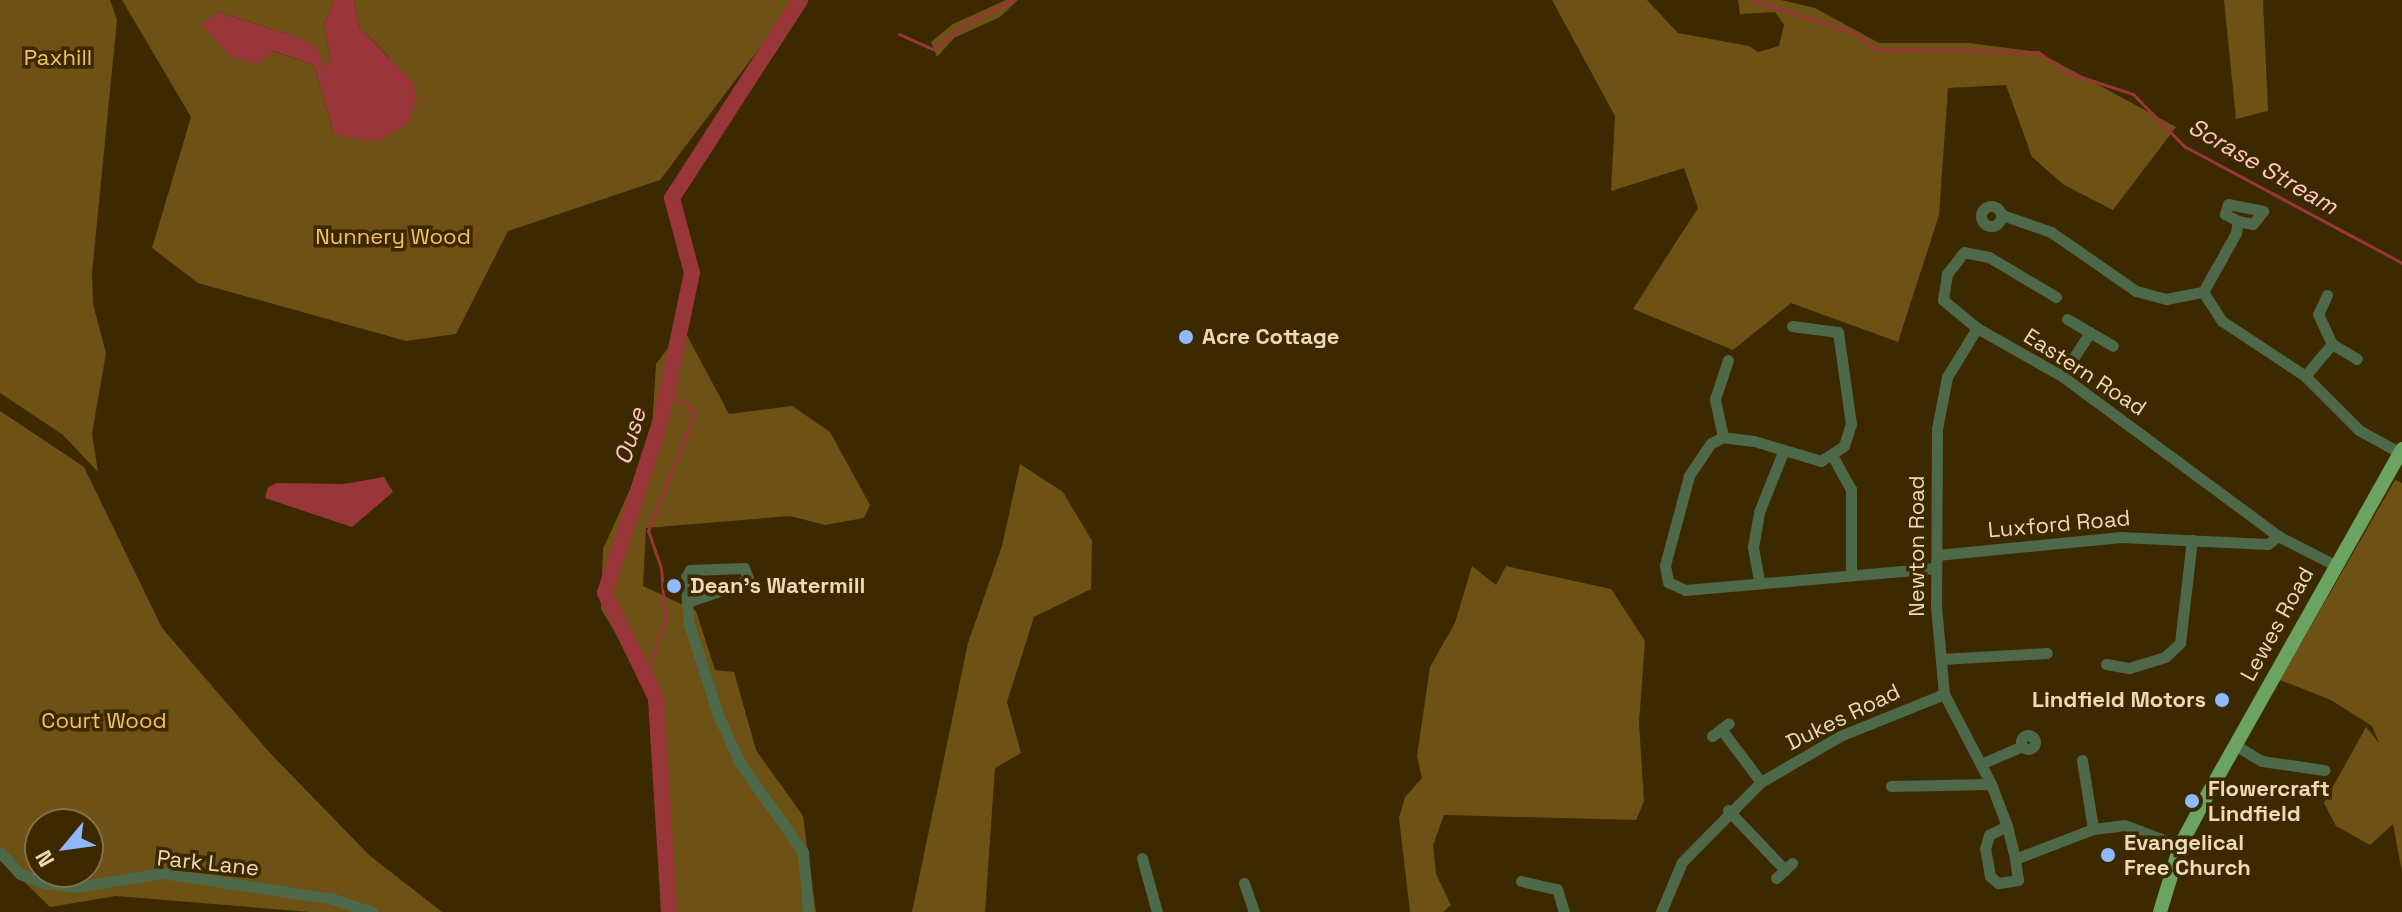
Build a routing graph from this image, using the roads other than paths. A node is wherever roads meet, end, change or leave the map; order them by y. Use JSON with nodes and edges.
{"nodes":[{"id":1,"x":2002,"y":215,"type":"dead end"},
{"id":2,"x":2238,"y":221,"type":"dead end"},
{"id":3,"x":2203,"y":292,"type":"junction"},
{"id":4,"x":2327,"y":295,"type":"dead end"},
{"id":5,"x":2056,"y":297,"type":"dead end"},
{"id":6,"x":2067,"y":319,"type":"dead end"},
{"id":7,"x":1792,"y":326,"type":"dead end"},
{"id":8,"x":1977,"y":328,"type":"junction"},
{"id":9,"x":2090,"y":332,"type":"junction"},
{"id":10,"x":2332,"y":344,"type":"junction"},
{"id":11,"x":2113,"y":346,"type":"dead end"},
{"id":12,"x":2357,"y":359,"type":"dead end"},
{"id":13,"x":1728,"y":360,"type":"dead end"},
{"id":14,"x":2062,"y":376,"type":"junction"},
{"id":15,"x":2305,"y":376,"type":"junction"},
{"id":16,"x":1723,"y":437,"type":"junction"},
{"id":17,"x":2401,"y":451,"type":"edge"},
{"id":18,"x":1783,"y":452,"type":"junction"},
{"id":19,"x":1833,"y":457,"type":"junction"},
{"id":20,"x":2397,"y":470,"type":"edge"},
{"id":21,"x":2278,"y":536,"type":"junction"},
{"id":22,"x":2192,"y":540,"type":"junction"},
{"id":23,"x":1937,"y":562,"type":"junction"},
{"id":24,"x":2335,"y":565,"type":"junction"},
{"id":25,"x":1851,"y":573,"type":"junction"},
{"id":26,"x":1759,"y":581,"type":"junction"},
{"id":27,"x":687,"y":602,"type":"junction"},
{"id":28,"x":2047,"y":653,"type":"dead end"},
{"id":29,"x":1941,"y":659,"type":"junction"},
{"id":30,"x":2106,"y":664,"type":"dead end"},
{"id":31,"x":1944,"y":694,"type":"junction"},
{"id":32,"x":1721,"y":729,"type":"dead end"},
{"id":33,"x":2235,"y":745,"type":"junction"},
{"id":34,"x":2022,"y":746,"type":"dead end"},
{"id":35,"x":2082,"y":760,"type":"dead end"},
{"id":36,"x":1981,"y":764,"type":"junction"},
{"id":37,"x":2321,"y":767,"type":"dead end"},
{"id":38,"x":1761,"y":782,"type":"junction"},
{"id":39,"x":1991,"y":784,"type":"junction"},
{"id":40,"x":1891,"y":786,"type":"dead end"},
{"id":41,"x":1727,"y":816,"type":"junction"},
{"id":42,"x":2007,"y":826,"type":"junction"},
{"id":43,"x":2093,"y":829,"type":"junction"},
{"id":44,"x":2180,"y":846,"type":"junction"},
{"id":45,"x":0,"y":852,"type":"edge"},
{"id":46,"x":1142,"y":858,"type":"dead end"},
{"id":47,"x":2015,"y":859,"type":"junction"},
{"id":48,"x":1785,"y":870,"type":"dead end"},
{"id":49,"x":1521,"y":881,"type":"dead end"},
{"id":50,"x":1244,"y":883,"type":"dead end"},
{"id":51,"x":372,"y":912,"type":"edge"},
{"id":52,"x":808,"y":912,"type":"edge"},
{"id":53,"x":1157,"y":912,"type":"edge"},
{"id":54,"x":1254,"y":912,"type":"edge"},
{"id":55,"x":1564,"y":912,"type":"edge"},
{"id":56,"x":1661,"y":912,"type":"edge"},
{"id":57,"x":2160,"y":912,"type":"edge"}],
"edges":[{"from":1,"to":3,"type":"street"},
{"from":2,"to":3,"type":"street"},
{"from":3,"to":15,"type":"street"},
{"from":4,"to":10,"type":"street"},
{"from":5,"to":8,"type":"street","name":"Eastern Road"},
{"from":6,"to":9,"type":"street"},
{"from":7,"to":19,"type":"street"},
{"from":8,"to":14,"type":"street","name":"Eastern Road"},
{"from":8,"to":23,"type":"street","name":"Newton Road"},
{"from":9,"to":11,"type":"street"},
{"from":9,"to":14,"type":"street"},
{"from":10,"to":12,"type":"street"},
{"from":10,"to":15,"type":"street"},
{"from":13,"to":16,"type":"street"},
{"from":14,"to":21,"type":"street","name":"Eastern Road"},
{"from":15,"to":17,"type":"street"},
{"from":16,"to":18,"type":"street"},
{"from":16,"to":26,"type":"street","name":"Luxford Road"},
{"from":17,"to":20,"type":"main road","name":"Lewes Road"},
{"from":18,"to":19,"type":"street"},
{"from":18,"to":26,"type":"street"},
{"from":19,"to":25,"type":"street"},
{"from":20,"to":24,"type":"main road","name":"Lewes Road"},
{"from":21,"to":22,"type":"street","name":"Luxford Road"},
{"from":21,"to":24,"type":"street","name":"Eastern Road"},
{"from":22,"to":23,"type":"street","name":"Luxford Road"},
{"from":22,"to":30,"type":"street"},
{"from":23,"to":25,"type":"street","name":"Luxford Road"},
{"from":23,"to":29,"type":"street","name":"Newton Road"},
{"from":24,"to":33,"type":"main road","name":"Lewes Road"},
{"from":25,"to":26,"type":"street","name":"Luxford Road"},
{"from":27,"to":27,"type":"street"},
{"from":27,"to":52,"type":"street"},
{"from":28,"to":29,"type":"street"},
{"from":29,"to":31,"type":"street","name":"Newton Road"},
{"from":31,"to":36,"type":"street","name":"Newton Road"},
{"from":31,"to":38,"type":"street","name":"Dukes Road"},
{"from":32,"to":38,"type":"street"},
{"from":33,"to":37,"type":"street"},
{"from":33,"to":44,"type":"main road","name":"Lewes Road"},
{"from":34,"to":36,"type":"street"},
{"from":35,"to":43,"type":"street"},
{"from":36,"to":39,"type":"street","name":"Newton Road"},
{"from":38,"to":41,"type":"street","name":"Dukes Road"},
{"from":39,"to":40,"type":"street"},
{"from":39,"to":42,"type":"street","name":"Newton Road"},
{"from":41,"to":48,"type":"street"},
{"from":41,"to":56,"type":"street","name":"Dukes Road"},
{"from":42,"to":47,"type":"street","name":"Newton Road"},
{"from":42,"to":47,"type":"street"},
{"from":43,"to":44,"type":"street"},
{"from":43,"to":47,"type":"street"},
{"from":44,"to":57,"type":"main road","name":"Lewes Road"},
{"from":45,"to":51,"type":"street","name":"Park Lane"},
{"from":46,"to":53,"type":"street"},
{"from":49,"to":55,"type":"street"},
{"from":50,"to":54,"type":"street"}]}
